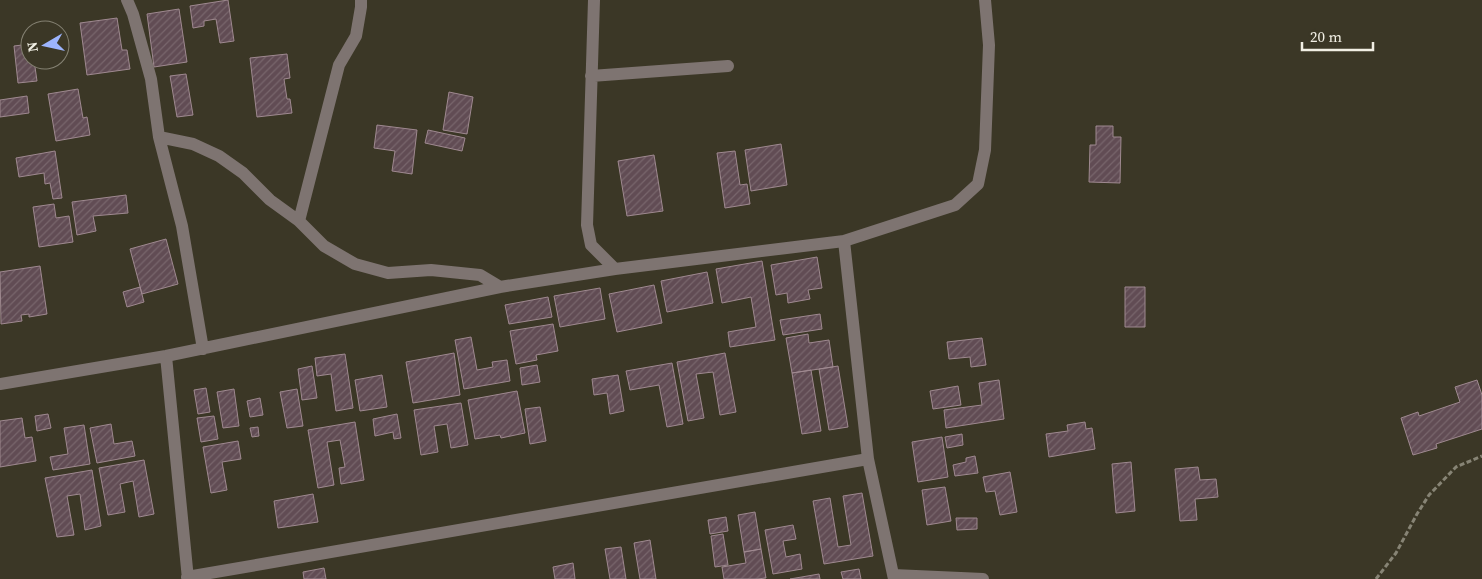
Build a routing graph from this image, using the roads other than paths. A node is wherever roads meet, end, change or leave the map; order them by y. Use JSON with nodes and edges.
{"nodes":[{"id":1,"x":127,"y":0,"type":"edge"},
{"id":2,"x":361,"y":0,"type":"edge"},
{"id":3,"x":594,"y":0,"type":"edge"},
{"id":4,"x":985,"y":0,"type":"edge"},
{"id":5,"x":728,"y":66,"type":"dead end"},
{"id":6,"x":591,"y":76,"type":"junction"},
{"id":7,"x":159,"y":137,"type":"junction"},
{"id":8,"x":299,"y":221,"type":"junction"},
{"id":9,"x":844,"y":241,"type":"junction"},
{"id":10,"x":614,"y":269,"type":"junction"},
{"id":11,"x":500,"y":287,"type":"junction"},
{"id":12,"x":202,"y":348,"type":"junction"},
{"id":13,"x":166,"y":356,"type":"junction"},
{"id":14,"x":0,"y":384,"type":"edge"},
{"id":15,"x":868,"y":459,"type":"junction"},
{"id":16,"x":893,"y":577,"type":"edge"},
{"id":17,"x":188,"y":578,"type":"edge"},
{"id":18,"x":983,"y":579,"type":"edge"}],
"edges":[{"from":1,"to":7,"type":"street"},
{"from":2,"to":8,"type":"street"},
{"from":3,"to":6,"type":"street"},
{"from":4,"to":9,"type":"street"},
{"from":5,"to":6,"type":"street"},
{"from":6,"to":10,"type":"street"},
{"from":7,"to":8,"type":"street"},
{"from":7,"to":12,"type":"street"},
{"from":8,"to":11,"type":"street"},
{"from":9,"to":10,"type":"street"},
{"from":9,"to":15,"type":"street"},
{"from":10,"to":11,"type":"street"},
{"from":11,"to":12,"type":"street"},
{"from":12,"to":13,"type":"street"},
{"from":13,"to":14,"type":"street"},
{"from":13,"to":17,"type":"street"},
{"from":15,"to":16,"type":"street"},
{"from":15,"to":17,"type":"street"},
{"from":16,"to":18,"type":"street"}]}
